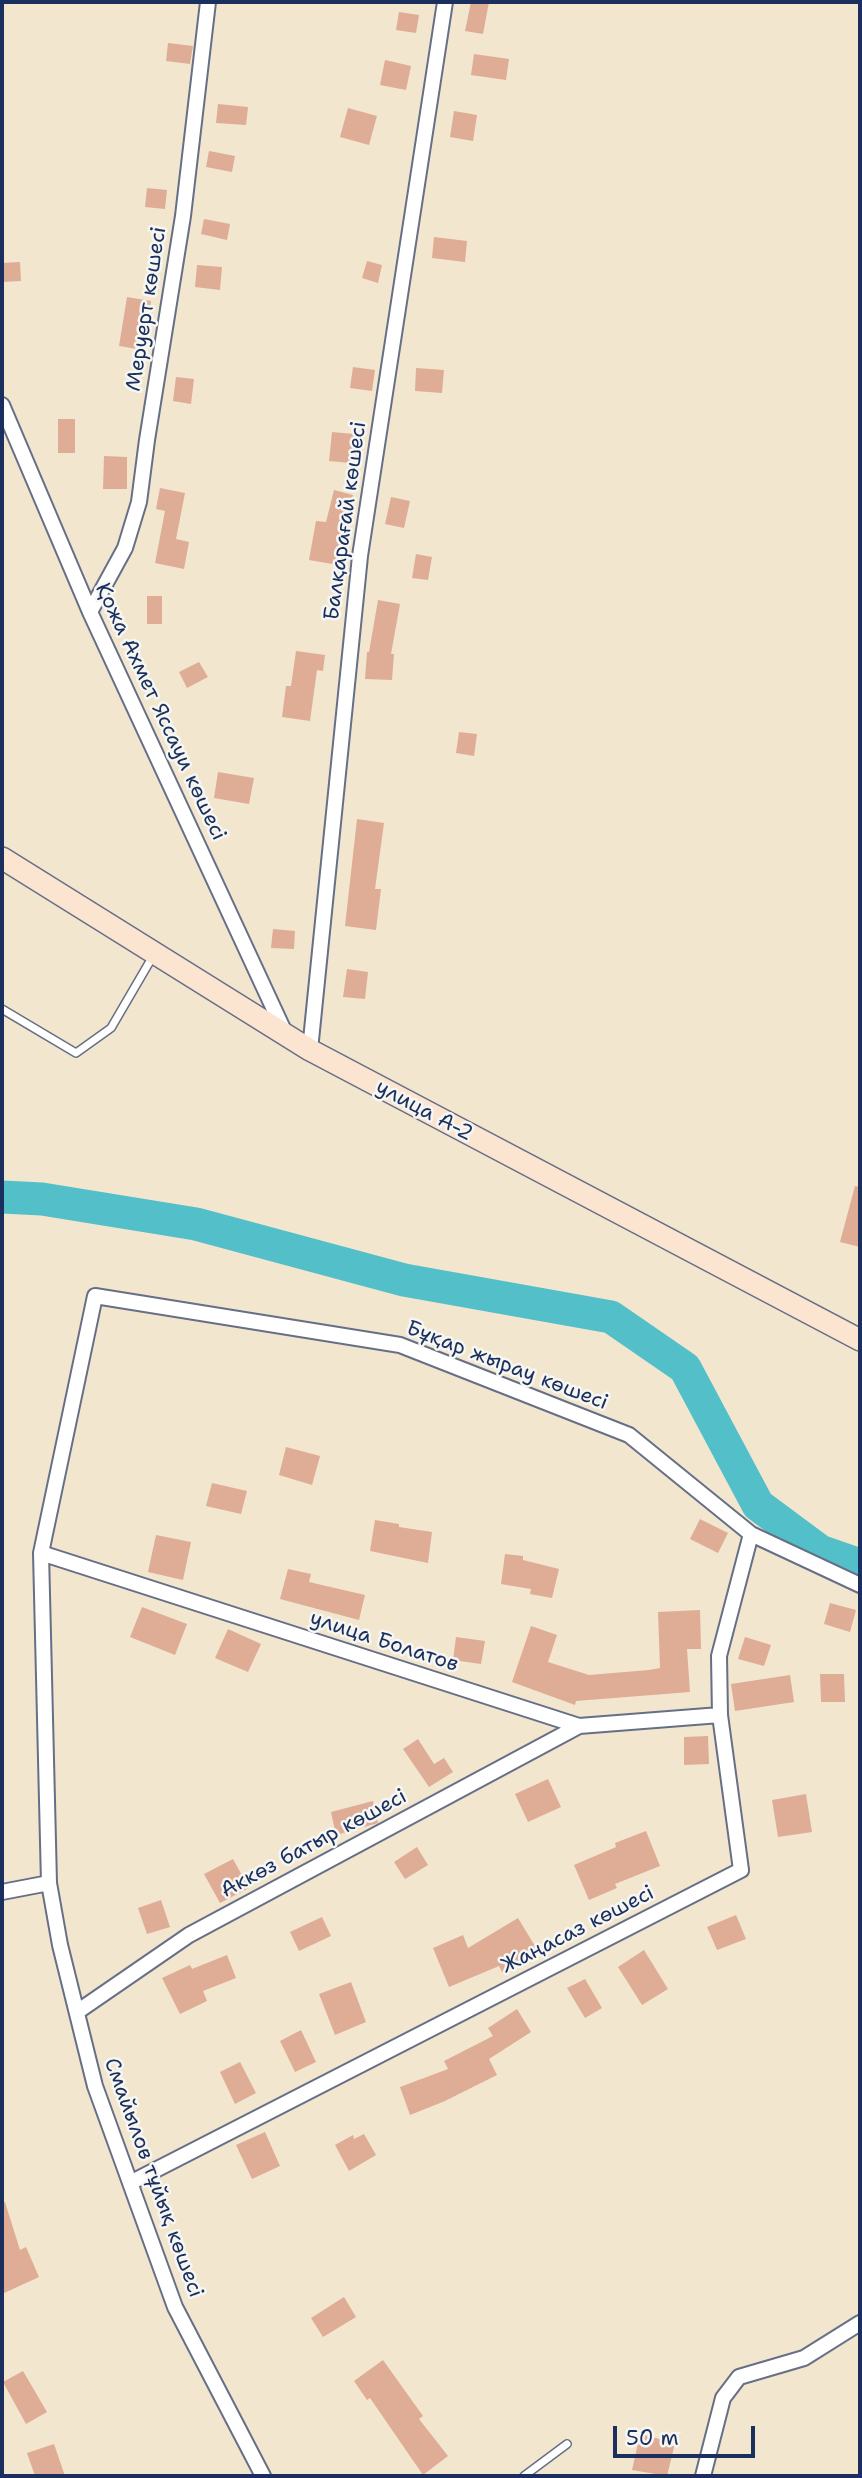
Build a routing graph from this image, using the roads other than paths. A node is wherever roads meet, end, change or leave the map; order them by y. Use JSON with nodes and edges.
{"nodes":[{"id":1,"x":208,"y":2,"type":"edge"},
{"id":2,"x":445,"y":2,"type":"edge"},
{"id":3,"x":2,"y":405,"type":"edge"},
{"id":4,"x":90,"y":612,"type":"junction"},
{"id":5,"x":2,"y":858,"type":"edge"},
{"id":6,"x":154,"y":954,"type":"junction"},
{"id":7,"x":2,"y":1009,"type":"edge"},
{"id":8,"x":286,"y":1034,"type":"junction"},
{"id":9,"x":310,"y":1049,"type":"junction"},
{"id":10,"x":95,"y":1296,"type":"joint"},
{"id":11,"x":860,"y":1340,"type":"edge"},
{"id":12,"x":751,"y":1534,"type":"junction"},
{"id":13,"x":41,"y":1553,"type":"junction"},
{"id":14,"x":860,"y":1585,"type":"edge"},
{"id":15,"x":720,"y":1715,"type":"junction"},
{"id":16,"x":579,"y":1726,"type":"junction"},
{"id":17,"x":49,"y":1883,"type":"junction"},
{"id":18,"x":2,"y":1892,"type":"edge"},
{"id":19,"x":77,"y":2012,"type":"junction"},
{"id":20,"x":130,"y":2183,"type":"junction"},
{"id":21,"x":860,"y":2323,"type":"edge"},
{"id":22,"x":566,"y":2444,"type":"dead end"},
{"id":23,"x":263,"y":2476,"type":"edge"},
{"id":24,"x":524,"y":2476,"type":"edge"},
{"id":25,"x":703,"y":2476,"type":"edge"}],
"edges":[{"from":1,"to":4,"type":"street","name":"Меруерт көшесі"},
{"from":2,"to":9,"type":"street","name":"Балқарағай көшесі"},
{"from":3,"to":4,"type":"street","name":"Қожа Ахмет Яссауи көшесі"},
{"from":4,"to":8,"type":"street","name":"Қожа Ахмет Яссауи көшесі"},
{"from":5,"to":6,"type":"main road","name":"улица А-2"},
{"from":6,"to":7,"type":"lane"},
{"from":6,"to":8,"type":"main road","name":"улица А-2"},
{"from":8,"to":9,"type":"main road","name":"улица А-2"},
{"from":9,"to":11,"type":"main road","name":"улица А-2"},
{"from":10,"to":12,"type":"street","name":"Бұқар жырау көшесі"},
{"from":10,"to":13,"type":"street","name":"Смайылов тұйық көшесі"},
{"from":12,"to":14,"type":"street","name":"Бұқар жырау көшесі"},
{"from":12,"to":15,"type":"street","name":"Жаңасаз көшесі"},
{"from":13,"to":16,"type":"street","name":"улица Болатов"},
{"from":13,"to":17,"type":"street","name":"Смайылов тұйық көшесі"},
{"from":15,"to":16,"type":"street","name":"улица Болатов"},
{"from":15,"to":20,"type":"street","name":"Жаңасаз көшесі"},
{"from":16,"to":19,"type":"street","name":"Аккөз батыр көшесі"},
{"from":17,"to":18,"type":"street"},
{"from":17,"to":19,"type":"street","name":"Смайылов тұйық көшесі"},
{"from":19,"to":20,"type":"street","name":"Смайылов тұйық көшесі"},
{"from":20,"to":23,"type":"street","name":"Смайылов тұйық көшесі"},
{"from":21,"to":25,"type":"street"},
{"from":22,"to":24,"type":"lane"}]}
